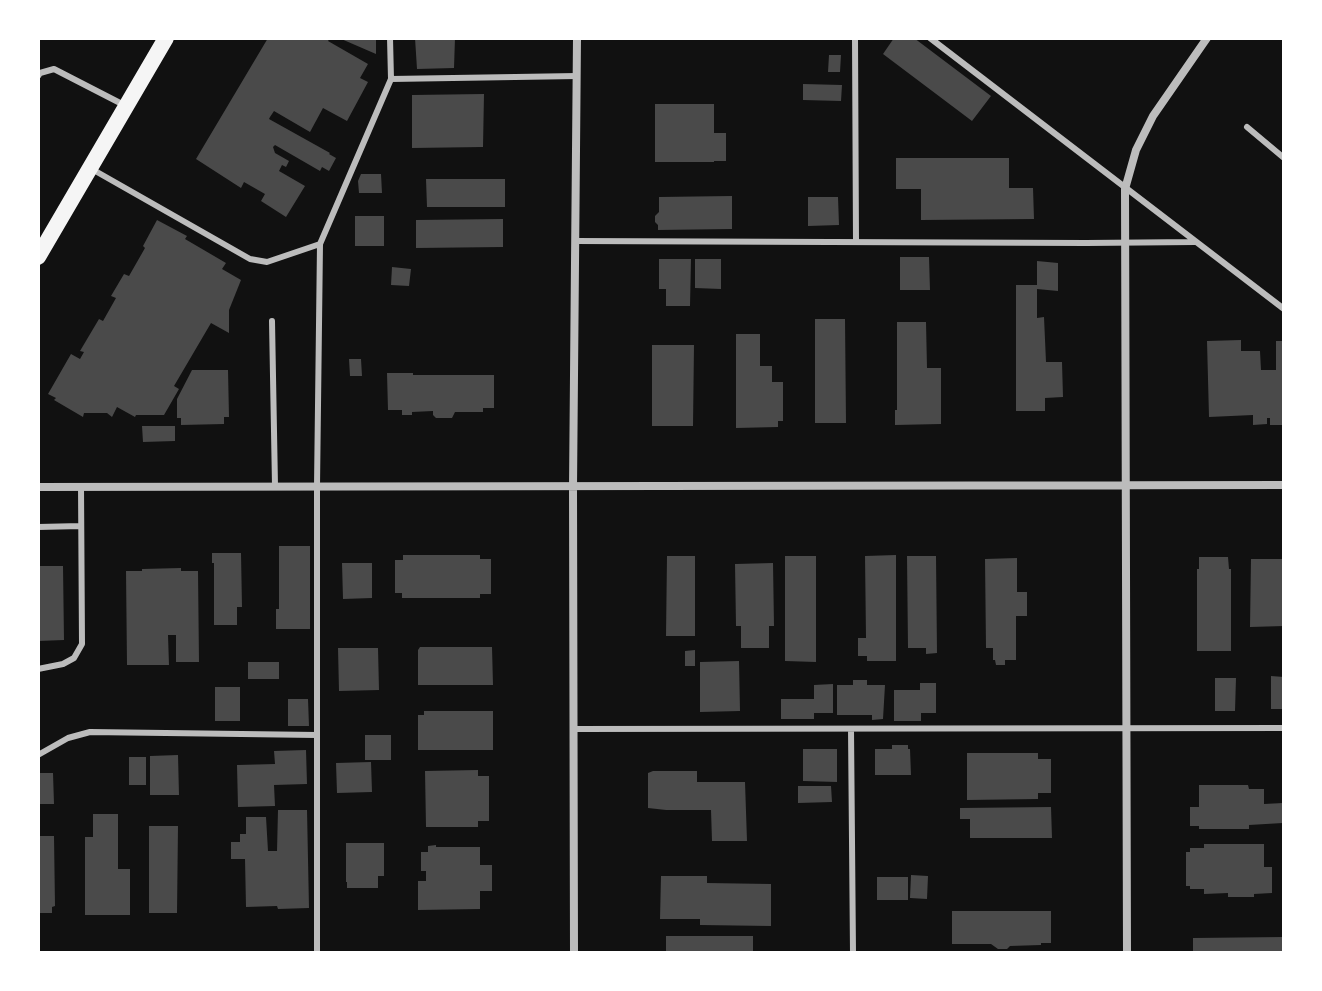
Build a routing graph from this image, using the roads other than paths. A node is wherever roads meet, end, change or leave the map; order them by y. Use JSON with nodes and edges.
{"nodes":[{"id":1,"x":166,"y":38,"type":"edge"},
{"id":2,"x":390,"y":38,"type":"edge"},
{"id":3,"x":577,"y":38,"type":"edge"},
{"id":4,"x":855,"y":38,"type":"edge"},
{"id":5,"x":930,"y":38,"type":"edge"},
{"id":6,"x":1207,"y":38,"type":"edge"},
{"id":7,"x":38,"y":76,"type":"edge"},
{"id":8,"x":577,"y":76,"type":"junction"},
{"id":9,"x":391,"y":79,"type":"junction"},
{"id":10,"x":126,"y":106,"type":"junction"},
{"id":11,"x":1247,"y":127,"type":"dead end"},
{"id":12,"x":1284,"y":158,"type":"edge"},
{"id":13,"x":90,"y":168,"type":"junction"},
{"id":14,"x":1125,"y":189,"type":"junction"},
{"id":15,"x":575,"y":241,"type":"junction"},
{"id":16,"x":856,"y":242,"type":"junction"},
{"id":17,"x":1195,"y":242,"type":"junction"},
{"id":18,"x":1127,"y":243,"type":"junction"},
{"id":19,"x":320,"y":244,"type":"junction"},
{"id":20,"x":41,"y":246,"type":"edge"},
{"id":21,"x":1284,"y":309,"type":"edge"},
{"id":22,"x":272,"y":321,"type":"dead end"},
{"id":23,"x":1127,"y":485,"type":"junction"},
{"id":24,"x":1284,"y":485,"type":"edge"},
{"id":25,"x":81,"y":486,"type":"junction"},
{"id":26,"x":275,"y":486,"type":"junction"},
{"id":27,"x":317,"y":486,"type":"junction"},
{"id":28,"x":38,"y":487,"type":"edge"},
{"id":29,"x":573,"y":487,"type":"junction"},
{"id":30,"x":81,"y":526,"type":"junction"},
{"id":31,"x":38,"y":527,"type":"edge"},
{"id":32,"x":38,"y":669,"type":"edge"},
{"id":33,"x":1284,"y":728,"type":"edge"},
{"id":34,"x":574,"y":729,"type":"junction"},
{"id":35,"x":851,"y":729,"type":"junction"},
{"id":36,"x":1128,"y":729,"type":"junction"},
{"id":37,"x":317,"y":735,"type":"junction"},
{"id":38,"x":38,"y":755,"type":"edge"},
{"id":39,"x":317,"y":953,"type":"edge"},
{"id":40,"x":574,"y":953,"type":"edge"},
{"id":41,"x":853,"y":953,"type":"edge"},
{"id":42,"x":1127,"y":953,"type":"edge"}],
"edges":[{"from":1,"to":10,"type":"main road"},
{"from":2,"to":9,"type":"lane"},
{"from":3,"to":8,"type":"street"},
{"from":4,"to":16,"type":"lane"},
{"from":5,"to":14,"type":"lane"},
{"from":6,"to":14,"type":"street"},
{"from":7,"to":10,"type":"lane"},
{"from":8,"to":9,"type":"lane"},
{"from":8,"to":15,"type":"street"},
{"from":9,"to":19,"type":"lane"},
{"from":10,"to":13,"type":"main road"},
{"from":11,"to":12,"type":"lane"},
{"from":13,"to":19,"type":"lane"},
{"from":13,"to":20,"type":"main road"},
{"from":14,"to":17,"type":"lane"},
{"from":14,"to":18,"type":"street"},
{"from":15,"to":16,"type":"lane"},
{"from":15,"to":29,"type":"street"},
{"from":16,"to":18,"type":"lane"},
{"from":17,"to":18,"type":"lane"},
{"from":17,"to":21,"type":"lane"},
{"from":18,"to":23,"type":"street"},
{"from":19,"to":27,"type":"lane"},
{"from":22,"to":26,"type":"lane"},
{"from":23,"to":24,"type":"street"},
{"from":23,"to":29,"type":"street"},
{"from":23,"to":36,"type":"street"},
{"from":25,"to":26,"type":"street"},
{"from":25,"to":28,"type":"street"},
{"from":25,"to":30,"type":"lane"},
{"from":26,"to":27,"type":"street"},
{"from":27,"to":29,"type":"street"},
{"from":27,"to":37,"type":"lane"},
{"from":29,"to":34,"type":"street"},
{"from":30,"to":31,"type":"lane"},
{"from":30,"to":32,"type":"lane"},
{"from":33,"to":36,"type":"lane"},
{"from":34,"to":35,"type":"lane"},
{"from":34,"to":40,"type":"street"},
{"from":35,"to":36,"type":"lane"},
{"from":35,"to":41,"type":"lane"},
{"from":36,"to":42,"type":"street"},
{"from":37,"to":38,"type":"lane"},
{"from":37,"to":39,"type":"lane"}]}
